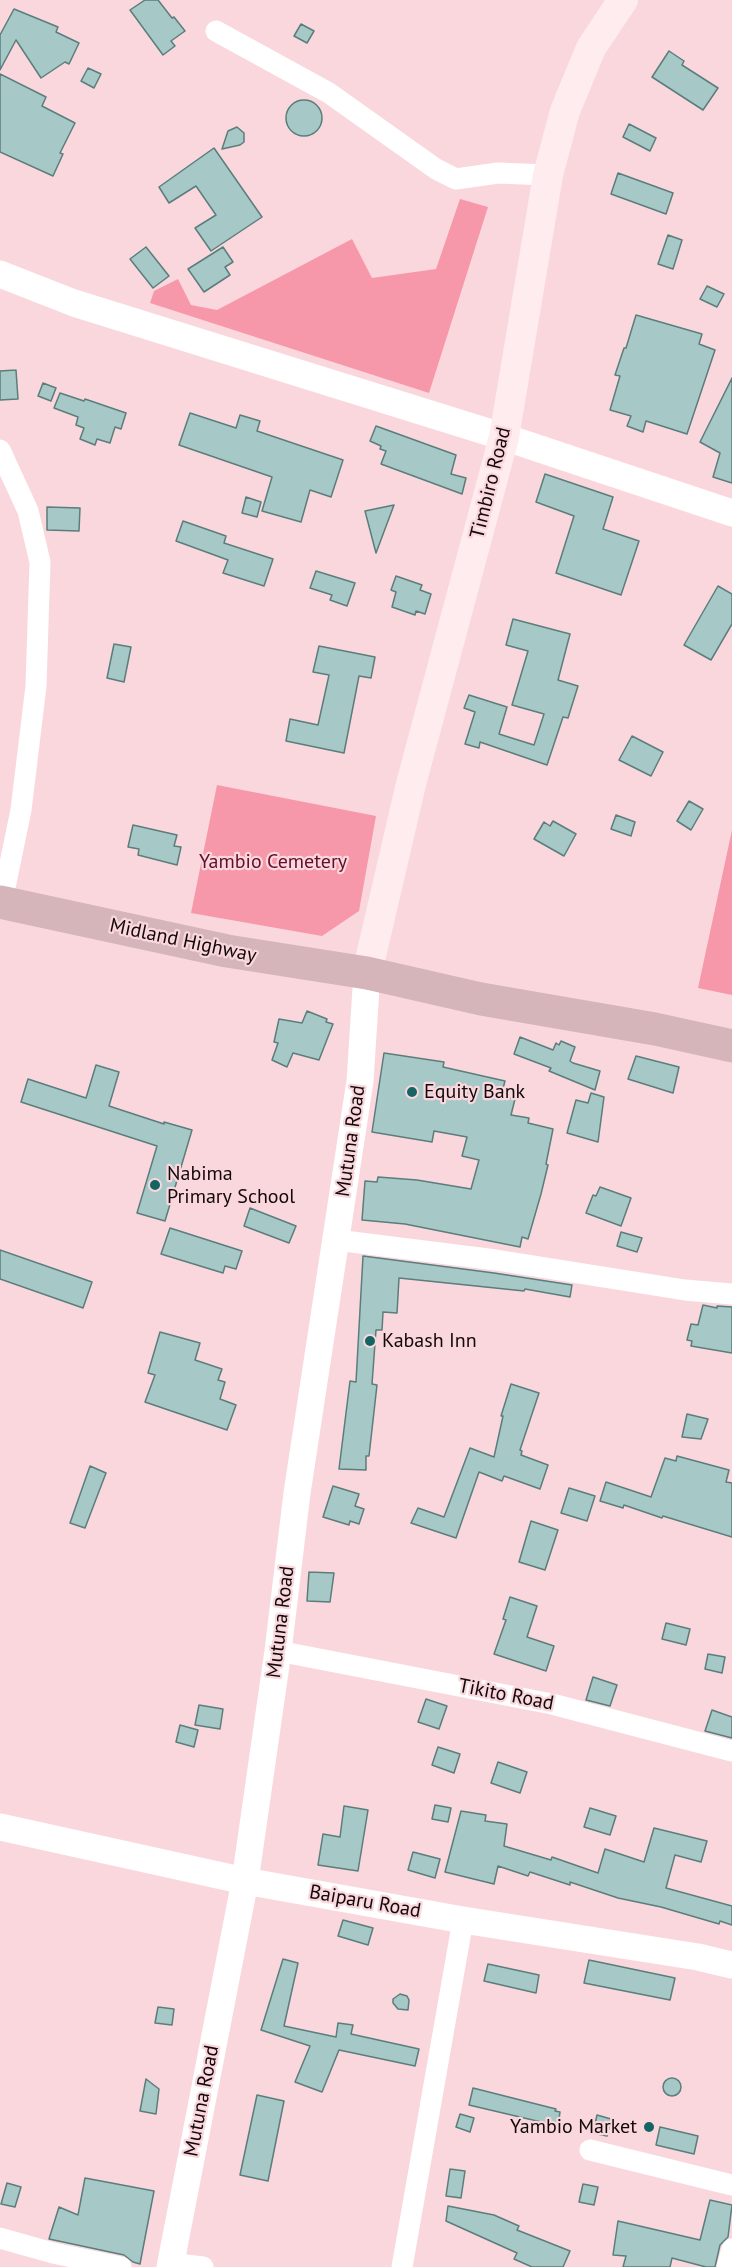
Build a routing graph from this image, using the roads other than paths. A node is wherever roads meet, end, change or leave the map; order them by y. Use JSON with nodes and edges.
{"nodes":[{"id":1,"x":623,"y":0,"type":"edge"},
{"id":2,"x":216,"y":32,"type":"dead end"},
{"id":3,"x":548,"y":175,"type":"junction"},
{"id":4,"x":0,"y":274,"type":"edge"},
{"id":5,"x":504,"y":437,"type":"junction"},
{"id":6,"x":0,"y":450,"type":"edge"},
{"id":7,"x":732,"y":513,"type":"edge"},
{"id":8,"x":1,"y":902,"type":"edge"},
{"id":9,"x":367,"y":973,"type":"junction"},
{"id":10,"x":732,"y":1046,"type":"edge"},
{"id":11,"x":336,"y":1240,"type":"junction"},
{"id":12,"x":732,"y":1294,"type":"edge"},
{"id":13,"x":278,"y":1651,"type":"junction"},
{"id":14,"x":732,"y":1751,"type":"edge"},
{"id":15,"x":0,"y":1827,"type":"edge"},
{"id":16,"x":245,"y":1881,"type":"junction"},
{"id":17,"x":463,"y":1920,"type":"junction"},
{"id":18,"x":732,"y":1965,"type":"edge"},
{"id":19,"x":590,"y":2150,"type":"dead end"},
{"id":20,"x":732,"y":2185,"type":"edge"},
{"id":21,"x":0,"y":2238,"type":"edge"},
{"id":22,"x":732,"y":2249,"type":"edge"},
{"id":23,"x":170,"y":2265,"type":"edge"},
{"id":24,"x":121,"y":2267,"type":"edge"},
{"id":25,"x":203,"y":2267,"type":"edge"},
{"id":26,"x":402,"y":2267,"type":"edge"},
{"id":27,"x":728,"y":2267,"type":"edge"}],
"edges":[{"from":1,"to":3,"type":"main road","name":"Timbiro Road"},
{"from":2,"to":3,"type":"street"},
{"from":3,"to":5,"type":"main road","name":"Timbiro Road"},
{"from":4,"to":5,"type":"street"},
{"from":5,"to":7,"type":"street"},
{"from":5,"to":9,"type":"main road","name":"Timbiro Road"},
{"from":6,"to":8,"type":"street"},
{"from":8,"to":9,"type":"main road","name":"Midland Highway"},
{"from":9,"to":10,"type":"main road","name":"Midland Highway"},
{"from":9,"to":11,"type":"street","name":"Mutuna Road"},
{"from":11,"to":12,"type":"street"},
{"from":11,"to":13,"type":"street","name":"Mutuna Road"},
{"from":13,"to":14,"type":"street","name":"Tikito Road"},
{"from":13,"to":16,"type":"street","name":"Mutuna Road"},
{"from":15,"to":16,"type":"street","name":"Baiparu Road"},
{"from":16,"to":17,"type":"street","name":"Baiparu Road"},
{"from":16,"to":23,"type":"street","name":"Mutuna Road"},
{"from":17,"to":18,"type":"street","name":"Baiparu Road"},
{"from":17,"to":26,"type":"street"},
{"from":19,"to":20,"type":"street"},
{"from":21,"to":24,"type":"street"},
{"from":22,"to":27,"type":"street"},
{"from":23,"to":25,"type":"street"}]}
